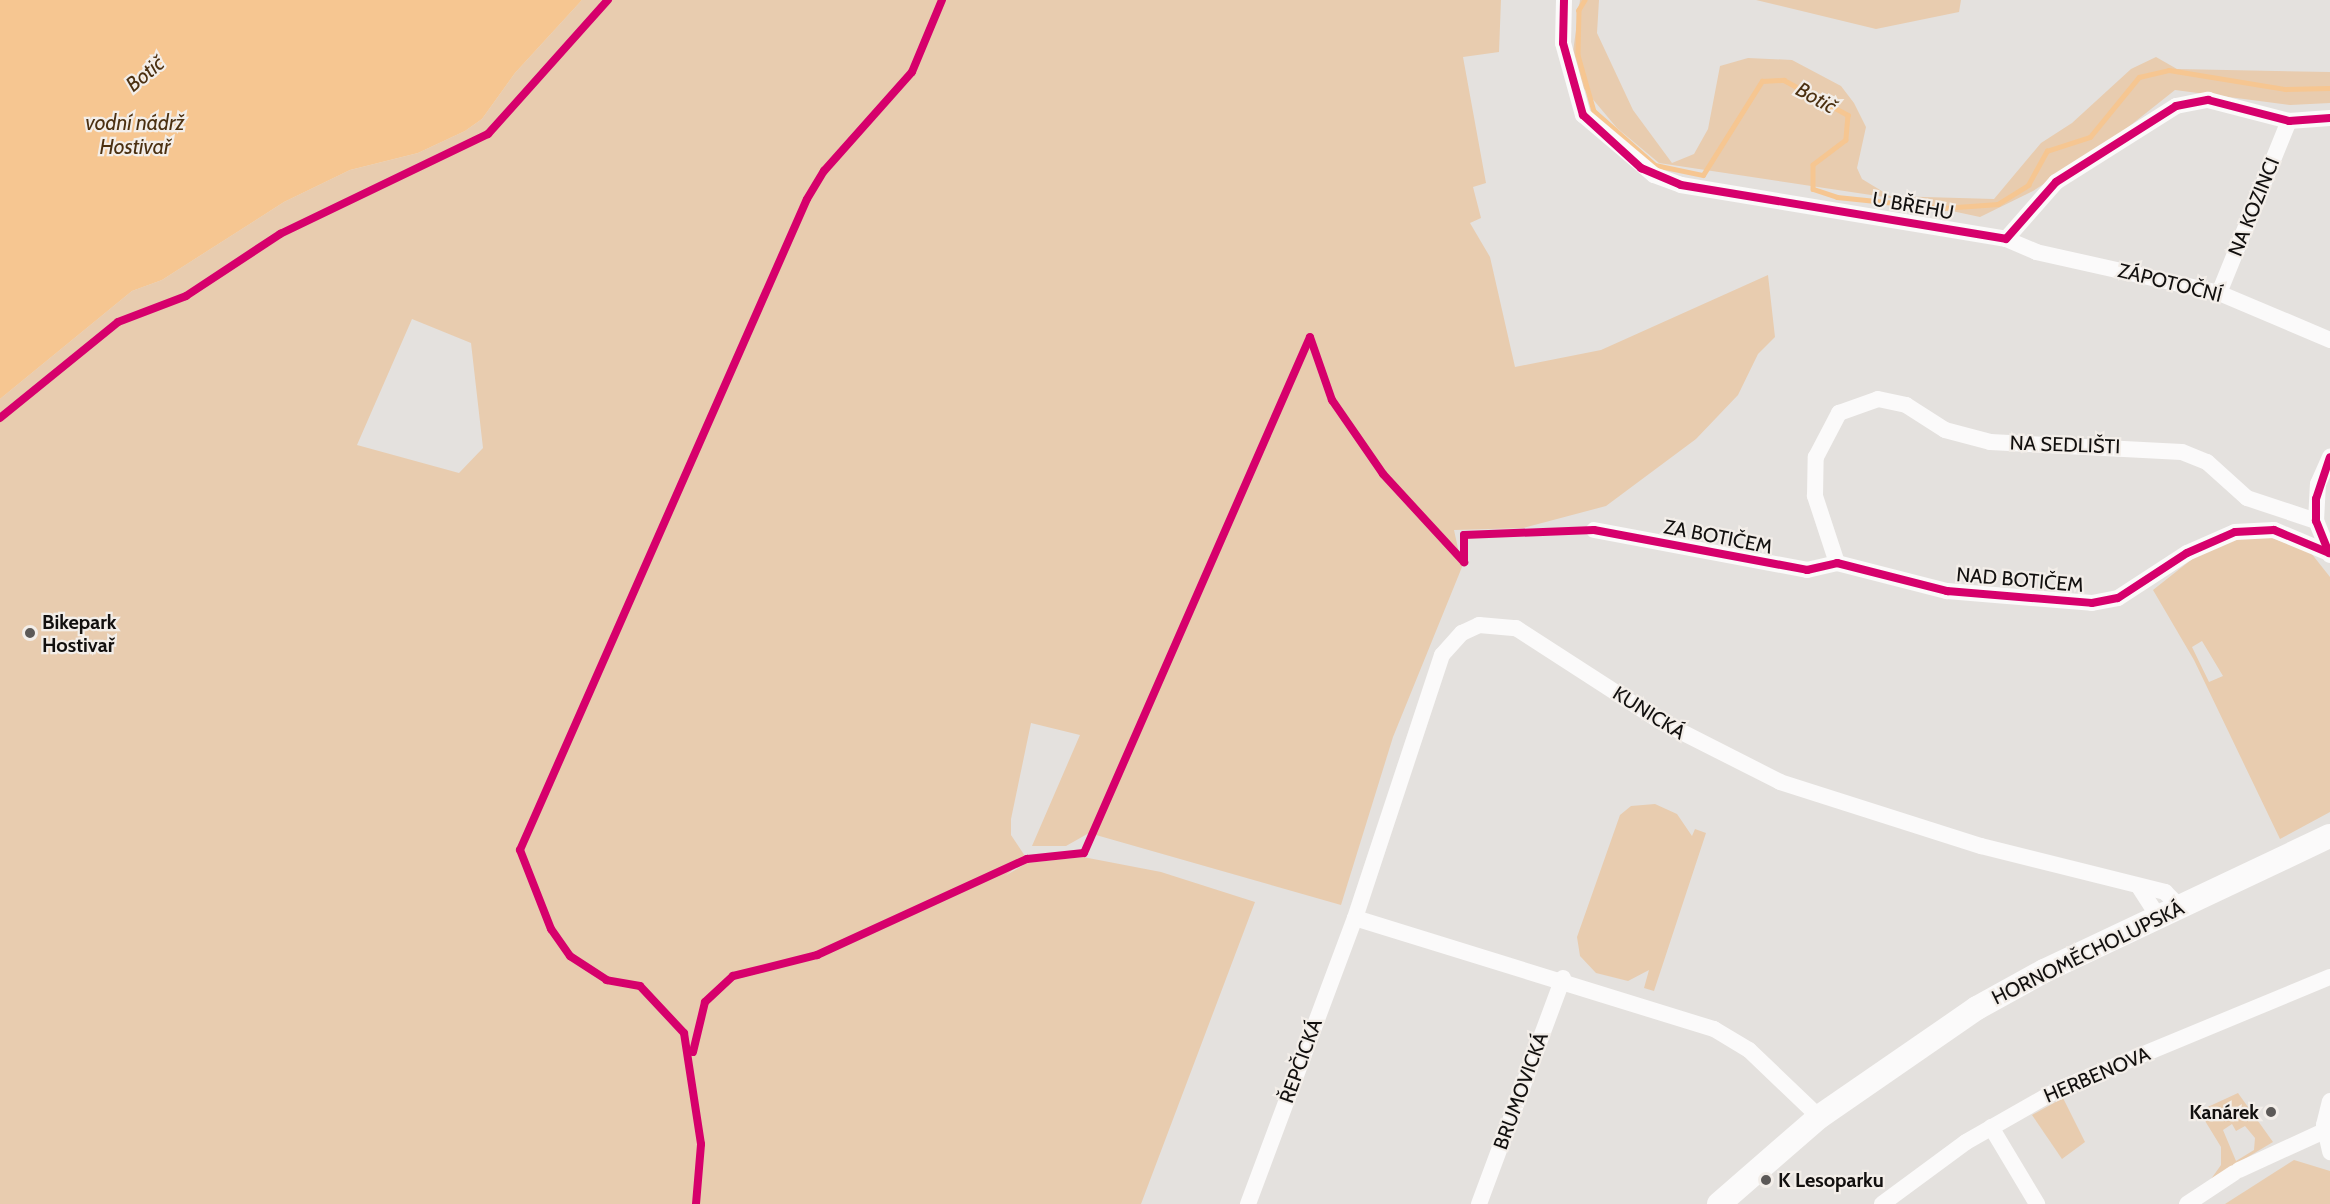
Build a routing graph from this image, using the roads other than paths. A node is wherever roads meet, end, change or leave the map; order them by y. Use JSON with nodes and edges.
{"nodes":[{"id":1,"x":1564,"y":0,"type":"edge"},
{"id":2,"x":2330,"y":118,"type":"edge"},
{"id":3,"x":2289,"y":121,"type":"junction"},
{"id":4,"x":2006,"y":238,"type":"junction"},
{"id":5,"x":2219,"y":292,"type":"junction"},
{"id":6,"x":2330,"y":340,"type":"edge"},
{"id":7,"x":2330,"y":456,"type":"edge"},
{"id":8,"x":2316,"y":521,"type":"junction"},
{"id":9,"x":1594,"y":530,"type":"dead end"},
{"id":10,"x":2329,"y":554,"type":"edge"},
{"id":11,"x":1837,"y":563,"type":"junction"},
{"id":12,"x":2330,"y":836,"type":"edge"},
{"id":13,"x":2139,"y":886,"type":"junction"},
{"id":14,"x":2181,"y":908,"type":"junction"},
{"id":15,"x":1355,"y":918,"type":"junction"},
{"id":16,"x":2159,"y":918,"type":"junction"},
{"id":17,"x":2330,"y":977,"type":"edge"},
{"id":18,"x":1563,"y":978,"type":"junction"},
{"id":19,"x":2330,"y":1101,"type":"edge"},
{"id":20,"x":1819,"y":1117,"type":"junction"},
{"id":21,"x":1991,"y":1127,"type":"junction"},
{"id":22,"x":2324,"y":1131,"type":"junction"},
{"id":23,"x":2330,"y":1152,"type":"edge"},
{"id":24,"x":1248,"y":1204,"type":"edge"},
{"id":25,"x":1479,"y":1204,"type":"edge"},
{"id":26,"x":1719,"y":1204,"type":"edge"},
{"id":27,"x":1882,"y":1204,"type":"edge"},
{"id":28,"x":2037,"y":1204,"type":"edge"},
{"id":29,"x":2187,"y":1204,"type":"edge"}],
"edges":[{"from":1,"to":4,"type":"street","name":"U BŘEHU"},
{"from":2,"to":3,"type":"street"},
{"from":3,"to":4,"type":"street"},
{"from":3,"to":5,"type":"street","name":"NA KOZINCI"},
{"from":4,"to":5,"type":"street","name":"ZÁPOTOČNÍ"},
{"from":5,"to":6,"type":"street","name":"ZÁPOTOČNÍ"},
{"from":7,"to":8,"type":"street","name":"NAD BOTIČEM"},
{"from":8,"to":10,"type":"street","name":"NAD BOTIČEM"},
{"from":8,"to":11,"type":"street","name":"NA SEDLIŠTI"},
{"from":9,"to":11,"type":"street","name":"ZA BOTIČEM"},
{"from":10,"to":11,"type":"street","name":"NAD BOTIČEM"},
{"from":12,"to":14,"type":"street","name":"HORNOMĚCHOLUPSKÁ"},
{"from":13,"to":14,"type":"street","name":"KUNICKÁ"},
{"from":13,"to":15,"type":"street","name":"KUNICKÁ"},
{"from":13,"to":16,"type":"street"},
{"from":14,"to":16,"type":"street","name":"HORNOMĚCHOLUPSKÁ"},
{"from":15,"to":18,"type":"street"},
{"from":15,"to":24,"type":"street","name":"ŘEPČICKÁ"},
{"from":16,"to":20,"type":"street","name":"HORNOMĚCHOLUPSKÁ"},
{"from":17,"to":21,"type":"street","name":"HERBENOVA"},
{"from":18,"to":20,"type":"street"},
{"from":18,"to":25,"type":"street","name":"BRUMOVICKÁ"},
{"from":19,"to":22,"type":"street"},
{"from":20,"to":26,"type":"street","name":"HORNOMĚCHOLUPSKÁ"},
{"from":21,"to":27,"type":"street","name":"HERBENOVA"},
{"from":21,"to":28,"type":"street"},
{"from":22,"to":23,"type":"street"},
{"from":22,"to":29,"type":"street"}]}
